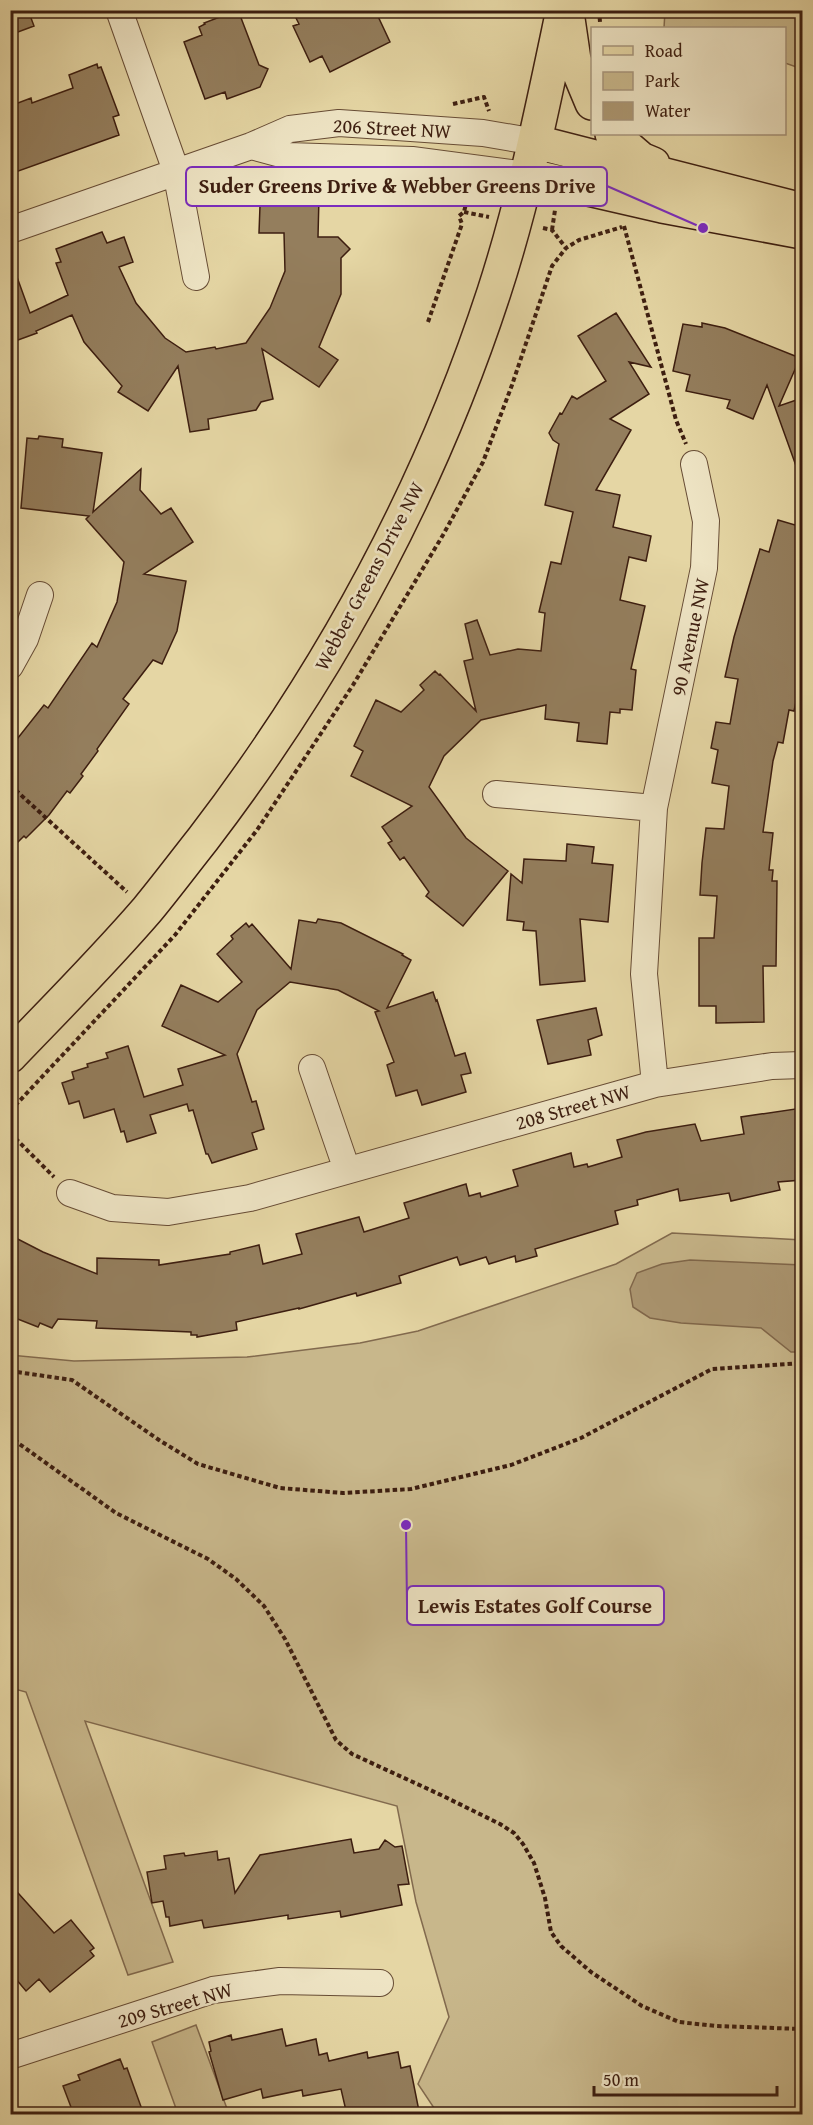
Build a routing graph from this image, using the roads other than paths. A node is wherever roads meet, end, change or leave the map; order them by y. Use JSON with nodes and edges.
{"nodes":[{"id":1,"x":119,"y":10,"type":"edge"},
{"id":2,"x":565,"y":10,"type":"edge"},
{"id":3,"x":591,"y":101,"type":"edge"},
{"id":4,"x":613,"y":135,"type":"edge"},
{"id":5,"x":536,"y":142,"type":"junction"},
{"id":6,"x":251,"y":146,"type":"junction"},
{"id":7,"x":176,"y":171,"type":"junction"},
{"id":8,"x":527,"y":175,"type":"junction"},
{"id":9,"x":720,"y":188,"type":"junction"},
{"id":10,"x":802,"y":210,"type":"edge"},
{"id":11,"x":10,"y":230,"type":"edge"},
{"id":12,"x":802,"y":232,"type":"edge"},
{"id":13,"x":196,"y":277,"type":"dead end"},
{"id":14,"x":694,"y":464,"type":"road end"},
{"id":15,"x":40,"y":595,"type":"dead end"},
{"id":16,"x":10,"y":666,"type":"edge"},
{"id":17,"x":496,"y":794,"type":"dead end"},
{"id":18,"x":654,"y":808,"type":"junction"},
{"id":19,"x":10,"y":1056,"type":"edge"},
{"id":20,"x":802,"y":1065,"type":"edge"},
{"id":21,"x":312,"y":1068,"type":"dead end"},
{"id":22,"x":655,"y":1084,"type":"junction"},
{"id":23,"x":347,"y":1170,"type":"junction"},
{"id":24,"x":70,"y":1193,"type":"road end"},
{"id":25,"x":380,"y":1983,"type":"dead end"},
{"id":26,"x":10,"y":2056,"type":"edge"}],
"edges":[{"from":1,"to":7,"type":"street"},
{"from":2,"to":3,"type":"main road"},
{"from":2,"to":5,"type":"main road","name":"Webber Greens Drive NW"},
{"from":4,"to":9,"type":"main road"},
{"from":5,"to":6,"type":"street","name":"206 Street NW"},
{"from":5,"to":8,"type":"main road","name":"Webber Greens Drive NW"},
{"from":5,"to":9,"type":"main road"},
{"from":6,"to":7,"type":"street","name":"206 Street NW"},
{"from":6,"to":8,"type":"street","name":"206 Street NW"},
{"from":7,"to":11,"type":"street","name":"206 Street NW"},
{"from":7,"to":13,"type":"street"},
{"from":8,"to":12,"type":"main road"},
{"from":8,"to":19,"type":"main road","name":"Webber Greens Drive NW"},
{"from":9,"to":10,"type":"main road"},
{"from":14,"to":18,"type":"street","name":"90 Avenue NW"},
{"from":15,"to":16,"type":"street"},
{"from":17,"to":18,"type":"street"},
{"from":18,"to":22,"type":"street","name":"90 Avenue NW"},
{"from":20,"to":22,"type":"street","name":"208 Street NW"},
{"from":21,"to":23,"type":"street"},
{"from":22,"to":23,"type":"street","name":"208 Street NW"},
{"from":23,"to":24,"type":"street","name":"208 Street NW"},
{"from":25,"to":26,"type":"street","name":"209 Street NW"}]}
